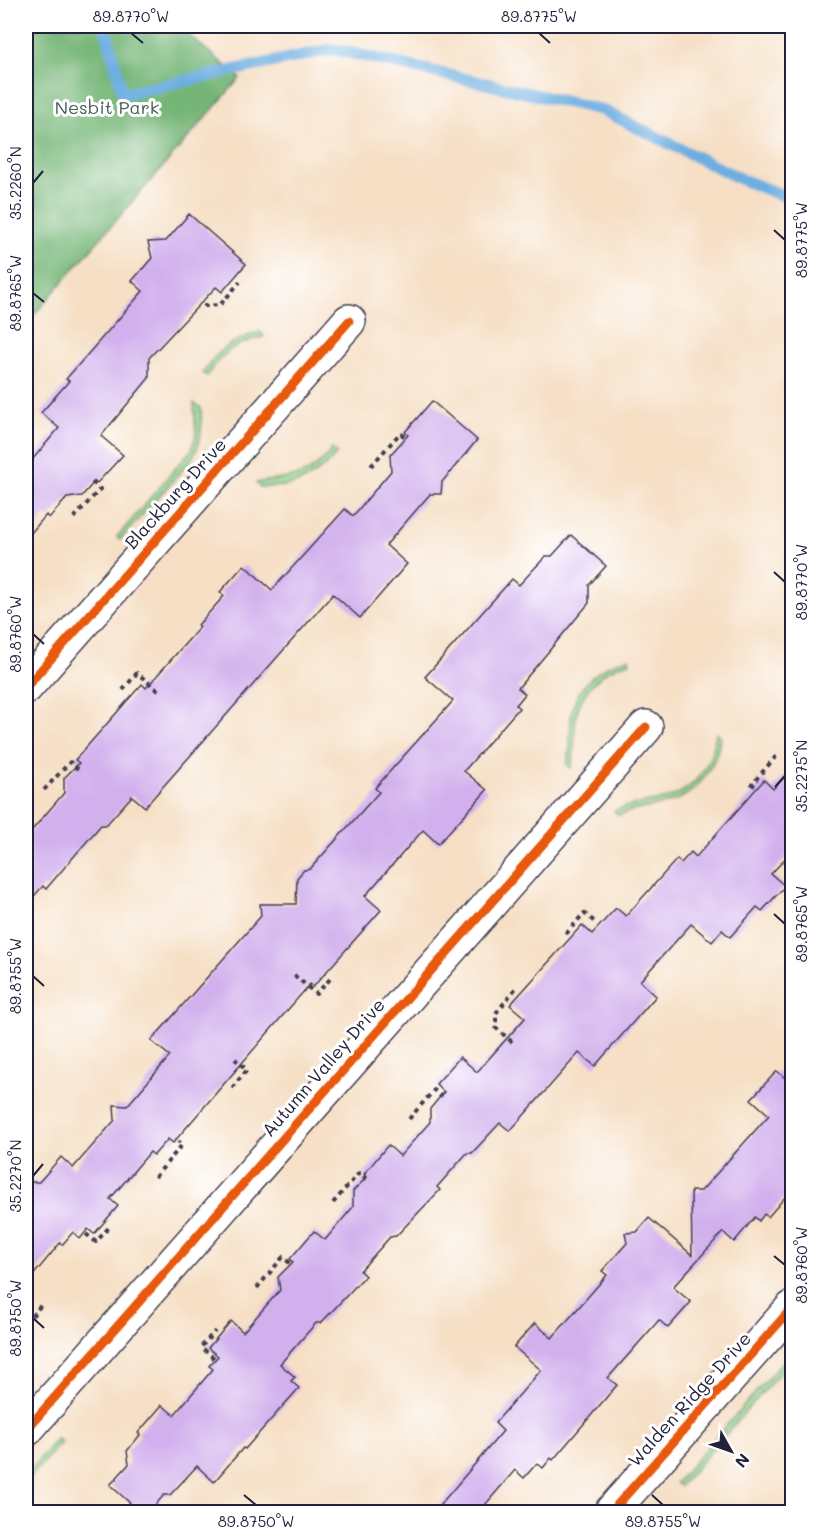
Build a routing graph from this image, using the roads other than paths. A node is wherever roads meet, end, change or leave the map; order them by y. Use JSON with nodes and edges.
{"nodes":[{"id":1,"x":349,"y":321,"type":"dead end"},
{"id":2,"x":26,"y":687,"type":"edge"},
{"id":3,"x":646,"y":727,"type":"dead end"},
{"id":4,"x":792,"y":1308,"type":"edge"},
{"id":5,"x":26,"y":1430,"type":"edge"},
{"id":6,"x":611,"y":1512,"type":"edge"}],
"edges":[{"from":1,"to":2,"type":"street","name":"Blackburg Drive"},
{"from":3,"to":5,"type":"street","name":"Autumn Valley Drive"},
{"from":4,"to":6,"type":"street","name":"Walden Ridge Drive"}]}
